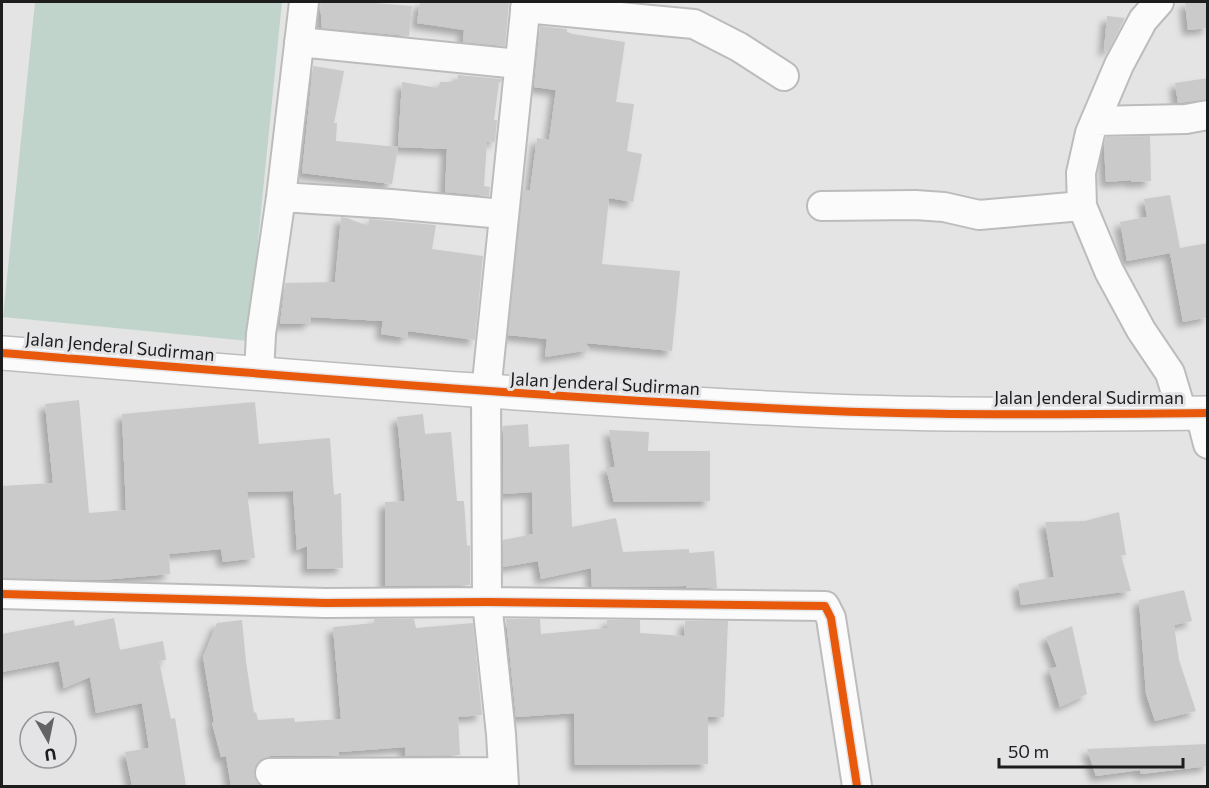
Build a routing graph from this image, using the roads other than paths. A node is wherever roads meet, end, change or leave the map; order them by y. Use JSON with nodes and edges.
{"nodes":[{"id":1,"x":304,"y":2,"type":"edge"},
{"id":2,"x":1159,"y":2,"type":"edge"},
{"id":3,"x":525,"y":4,"type":"edge"},
{"id":4,"x":299,"y":42,"type":"junction"},
{"id":5,"x":519,"y":64,"type":"junction"},
{"id":6,"x":784,"y":76,"type":"dead end"},
{"id":7,"x":1208,"y":116,"type":"edge"},
{"id":8,"x":1095,"y":121,"type":"junction"},
{"id":9,"x":281,"y":197,"type":"junction"},
{"id":10,"x":822,"y":206,"type":"dead end"},
{"id":11,"x":1082,"y":206,"type":"junction"},
{"id":12,"x":503,"y":214,"type":"junction"},
{"id":13,"x":2,"y":353,"type":"edge"},
{"id":14,"x":259,"y":374,"type":"junction"},
{"id":15,"x":486,"y":392,"type":"junction"},
{"id":16,"x":1196,"y":413,"type":"edge"},
{"id":17,"x":1208,"y":444,"type":"edge"},
{"id":18,"x":2,"y":594,"type":"edge"},
{"id":19,"x":487,"y":602,"type":"junction"},
{"id":20,"x":270,"y":773,"type":"dead end"},
{"id":21,"x":503,"y":779,"type":"edge"},
{"id":22,"x":857,"y":786,"type":"edge"}],
"edges":[{"from":1,"to":4,"type":"street"},
{"from":2,"to":8,"type":"street"},
{"from":3,"to":5,"type":"street"},
{"from":3,"to":6,"type":"street"},
{"from":4,"to":5,"type":"street"},
{"from":4,"to":9,"type":"street"},
{"from":5,"to":12,"type":"street"},
{"from":7,"to":8,"type":"street"},
{"from":8,"to":11,"type":"street"},
{"from":9,"to":12,"type":"street"},
{"from":9,"to":14,"type":"street"},
{"from":10,"to":11,"type":"street"},
{"from":11,"to":16,"type":"street"},
{"from":12,"to":15,"type":"street"},
{"from":13,"to":14,"type":"main road","name":"Jalan Jenderal Sudirman"},
{"from":14,"to":15,"type":"main road","name":"Jalan Jenderal Sudirman"},
{"from":15,"to":16,"type":"main road","name":"Jalan Jenderal Sudirman"},
{"from":15,"to":19,"type":"street"},
{"from":16,"to":17,"type":"street"},
{"from":18,"to":19,"type":"street"},
{"from":19,"to":21,"type":"street"},
{"from":19,"to":22,"type":"street"},
{"from":20,"to":21,"type":"street"}]}
